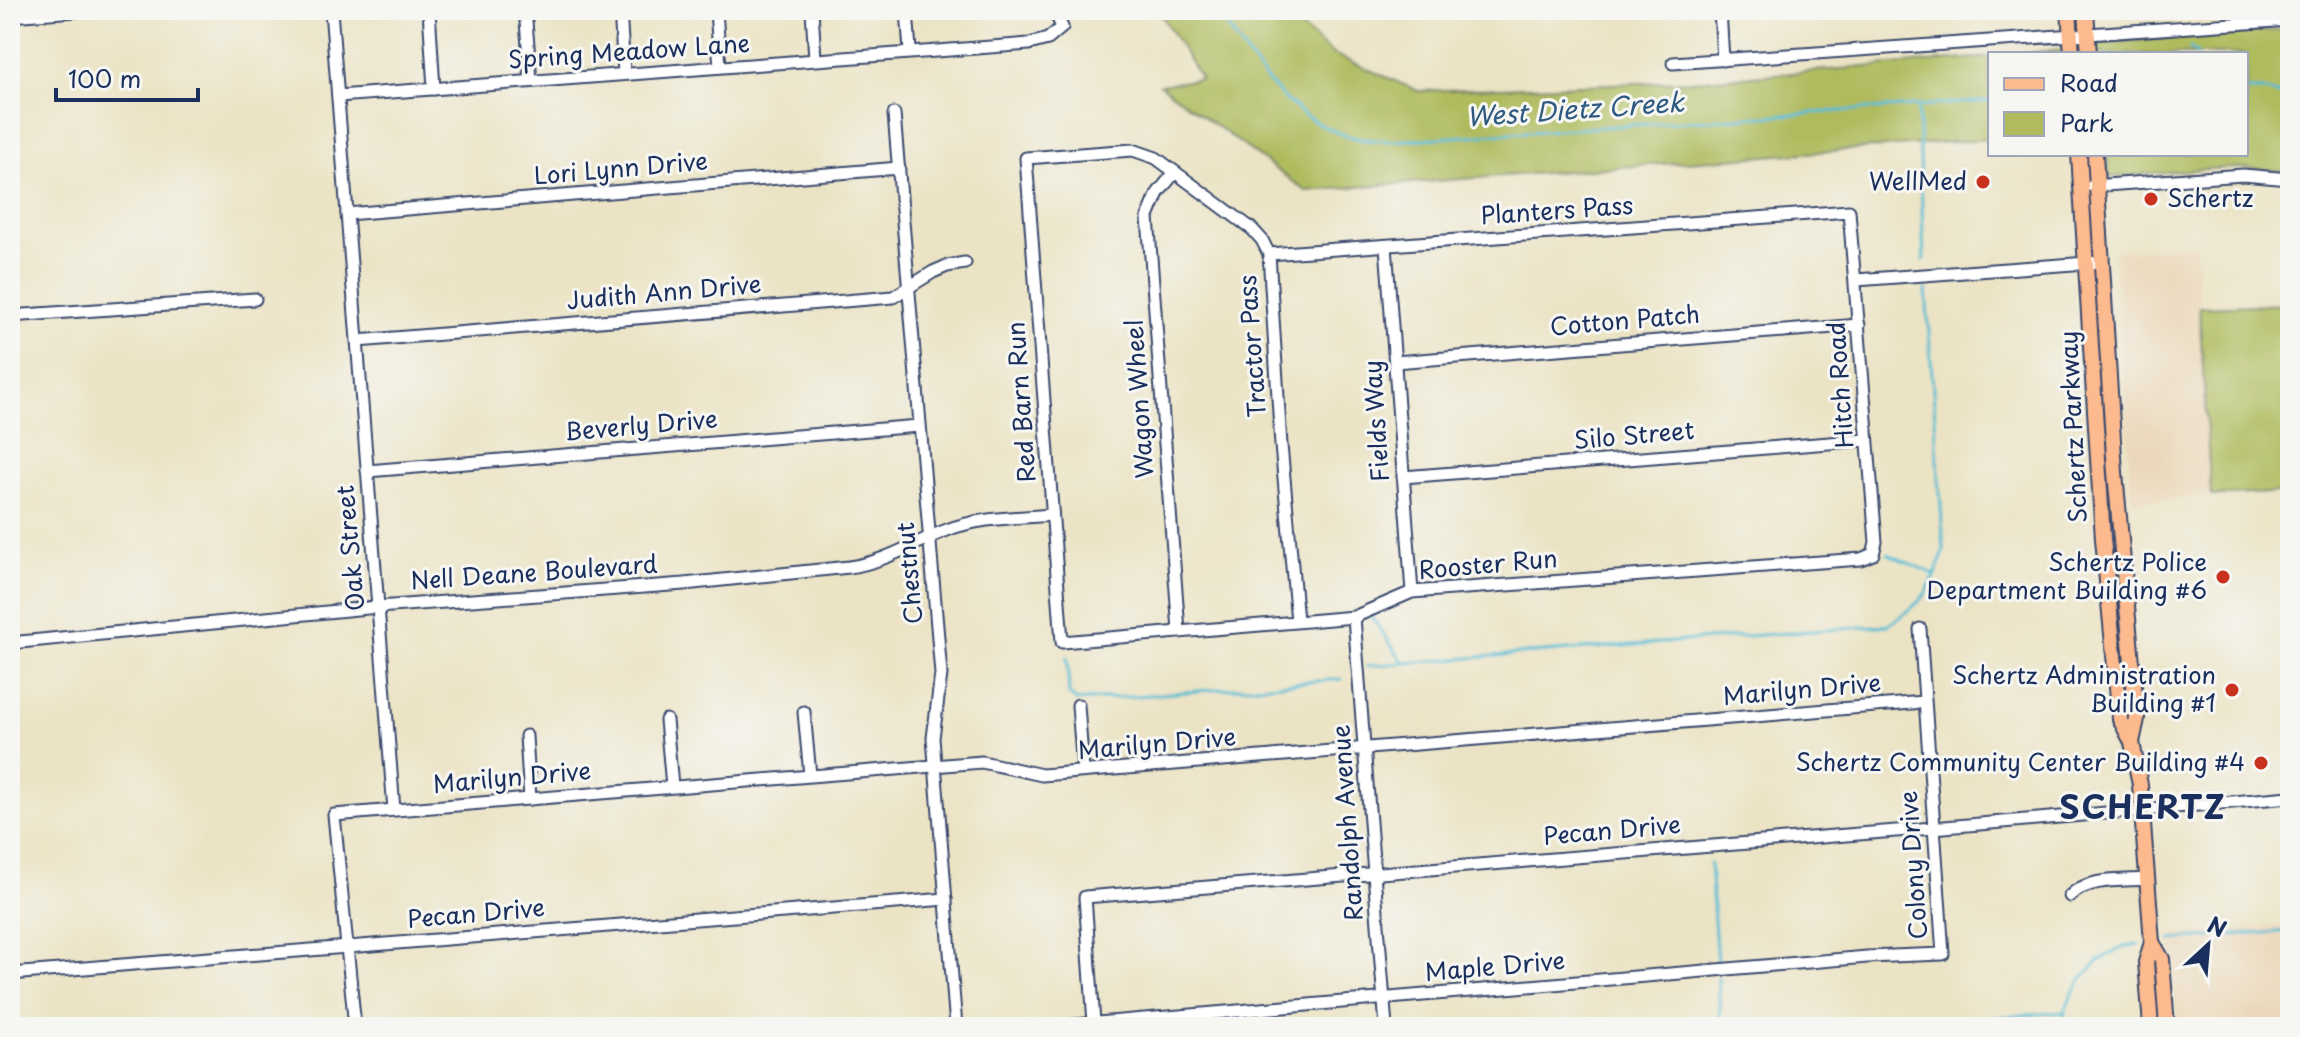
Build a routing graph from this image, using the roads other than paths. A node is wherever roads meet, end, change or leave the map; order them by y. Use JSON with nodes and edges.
{"nodes":[{"id":1,"x":89,"y":10,"type":"edge"},
{"id":2,"x":331,"y":10,"type":"edge"},
{"id":3,"x":429,"y":10,"type":"edge"},
{"id":4,"x":525,"y":10,"type":"edge"},
{"id":5,"x":620,"y":10,"type":"edge"},
{"id":6,"x":716,"y":10,"type":"edge"},
{"id":7,"x":812,"y":10,"type":"edge"},
{"id":8,"x":907,"y":10,"type":"edge"},
{"id":9,"x":1054,"y":10,"type":"edge"},
{"id":10,"x":1720,"y":10,"type":"edge"},
{"id":11,"x":2069,"y":10,"type":"edge"},
{"id":12,"x":2086,"y":10,"type":"edge"},
{"id":13,"x":10,"y":16,"type":"edge"},
{"id":14,"x":2290,"y":20,"type":"edge"},
{"id":15,"x":2088,"y":36,"type":"junction"},
{"id":16,"x":2071,"y":37,"type":"junction"},
{"id":17,"x":910,"y":51,"type":"junction"},
{"id":18,"x":2072,"y":52,"type":"edge"},
{"id":19,"x":2089,"y":52,"type":"edge"},
{"id":20,"x":815,"y":59,"type":"junction"},
{"id":21,"x":1723,"y":60,"type":"junction"},
{"id":22,"x":1673,"y":63,"type":"dead end"},
{"id":23,"x":720,"y":67,"type":"junction"},
{"id":24,"x":624,"y":73,"type":"junction"},
{"id":25,"x":531,"y":81,"type":"junction"},
{"id":26,"x":434,"y":89,"type":"junction"},
{"id":27,"x":338,"y":96,"type":"junction"},
{"id":28,"x":894,"y":114,"type":"dead end"},
{"id":29,"x":2079,"y":156,"type":"edge"},
{"id":30,"x":2095,"y":156,"type":"edge"},
{"id":31,"x":1026,"y":158,"type":"joint"},
{"id":32,"x":899,"y":168,"type":"junction"},
{"id":33,"x":1175,"y":172,"type":"junction"},
{"id":34,"x":2290,"y":179,"type":"edge"},
{"id":35,"x":2097,"y":186,"type":"junction"},
{"id":36,"x":2080,"y":187,"type":"junction"},
{"id":37,"x":1849,"y":211,"type":"joint"},
{"id":38,"x":347,"y":214,"type":"junction"},
{"id":39,"x":1386,"y":246,"type":"junction"},
{"id":40,"x":1269,"y":254,"type":"junction"},
{"id":41,"x":2101,"y":262,"type":"junction"},
{"id":42,"x":965,"y":263,"type":"dead end"},
{"id":43,"x":2084,"y":263,"type":"junction"},
{"id":44,"x":1856,"y":280,"type":"junction"},
{"id":45,"x":908,"y":289,"type":"junction"},
{"id":46,"x":255,"y":299,"type":"dead end"},
{"id":47,"x":10,"y":316,"type":"edge"},
{"id":48,"x":2097,"y":319,"type":"junction"},
{"id":49,"x":1859,"y":325,"type":"junction"},
{"id":50,"x":357,"y":341,"type":"junction"},
{"id":51,"x":1395,"y":362,"type":"junction"},
{"id":52,"x":2108,"y":370,"type":"junction"},
{"id":53,"x":2092,"y":372,"type":"junction"},
{"id":54,"x":919,"y":426,"type":"junction"},
{"id":55,"x":1867,"y":440,"type":"junction"},
{"id":56,"x":367,"y":471,"type":"junction"},
{"id":57,"x":2115,"y":472,"type":"junction"},
{"id":58,"x":2099,"y":474,"type":"junction"},
{"id":59,"x":1403,"y":477,"type":"junction"},
{"id":60,"x":1052,"y":515,"type":"junction"},
{"id":61,"x":929,"y":538,"type":"junction"},
{"id":62,"x":2103,"y":539,"type":"junction"},
{"id":63,"x":2120,"y":539,"type":"junction"},
{"id":64,"x":1873,"y":554,"type":"joint"},
{"id":65,"x":1412,"y":592,"type":"junction"},
{"id":66,"x":378,"y":607,"type":"junction"},
{"id":67,"x":1354,"y":617,"type":"junction"},
{"id":68,"x":1297,"y":621,"type":"junction"},
{"id":69,"x":1920,"y":629,"type":"dead end"},
{"id":70,"x":1179,"y":631,"type":"junction"},
{"id":71,"x":2113,"y":639,"type":"junction"},
{"id":72,"x":2130,"y":640,"type":"junction"},
{"id":73,"x":1062,"y":642,"type":"joint"},
{"id":74,"x":10,"y":643,"type":"edge"},
{"id":75,"x":2117,"y":688,"type":"junction"},
{"id":76,"x":2134,"y":688,"type":"junction"},
{"id":77,"x":1924,"y":702,"type":"junction"},
{"id":78,"x":1078,"y":705,"type":"dead end"},
{"id":79,"x":804,"y":712,"type":"dead end"},
{"id":80,"x":666,"y":720,"type":"dead end"},
{"id":81,"x":526,"y":736,"type":"dead end"},
{"id":82,"x":2132,"y":742,"type":"junction"},
{"id":83,"x":1364,"y":749,"type":"junction"},
{"id":84,"x":936,"y":765,"type":"junction"},
{"id":85,"x":1083,"y":771,"type":"junction"},
{"id":86,"x":810,"y":775,"type":"junction"},
{"id":87,"x":672,"y":786,"type":"junction"},
{"id":88,"x":2290,"y":797,"type":"edge"},
{"id":89,"x":530,"y":799,"type":"junction"},
{"id":90,"x":394,"y":810,"type":"junction"},
{"id":91,"x":2143,"y":810,"type":"junction"},
{"id":92,"x":1933,"y":828,"type":"junction"},
{"id":93,"x":1374,"y":874,"type":"junction"},
{"id":94,"x":2148,"y":879,"type":"junction"},
{"id":95,"x":2070,"y":896,"type":"dead end"},
{"id":96,"x":946,"y":899,"type":"junction"},
{"id":97,"x":2152,"y":942,"type":"junction"},
{"id":98,"x":348,"y":947,"type":"junction"},
{"id":99,"x":1943,"y":954,"type":"joint"},
{"id":100,"x":2162,"y":959,"type":"junction"},
{"id":101,"x":2146,"y":962,"type":"junction"},
{"id":102,"x":10,"y":974,"type":"edge"},
{"id":103,"x":1384,"y":999,"type":"junction"},
{"id":104,"x":1094,"y":1023,"type":"junction"},
{"id":105,"x":355,"y":1027,"type":"edge"},
{"id":106,"x":956,"y":1027,"type":"edge"},
{"id":107,"x":1051,"y":1027,"type":"edge"},
{"id":108,"x":1386,"y":1027,"type":"edge"},
{"id":109,"x":2151,"y":1027,"type":"edge"},
{"id":110,"x":2167,"y":1027,"type":"edge"}],
"edges":[{"from":1,"to":13,"type":"street"},
{"from":2,"to":27,"type":"street","name":"Oak Street"},
{"from":3,"to":26,"type":"street"},
{"from":4,"to":25,"type":"street"},
{"from":5,"to":24,"type":"street"},
{"from":6,"to":23,"type":"street"},
{"from":7,"to":20,"type":"street"},
{"from":8,"to":17,"type":"street"},
{"from":9,"to":17,"type":"street","name":"Spring Meadow Lane"},
{"from":10,"to":21,"type":"street"},
{"from":11,"to":16,"type":"main road"},
{"from":12,"to":15,"type":"main road"},
{"from":14,"to":15,"type":"street"},
{"from":15,"to":16,"type":"street"},
{"from":15,"to":19,"type":"main road"},
{"from":16,"to":18,"type":"main road"},
{"from":16,"to":21,"type":"street"},
{"from":17,"to":20,"type":"street","name":"Spring Meadow Lane"},
{"from":20,"to":23,"type":"street","name":"Spring Meadow Lane"},
{"from":21,"to":22,"type":"street"},
{"from":23,"to":24,"type":"street","name":"Spring Meadow Lane"},
{"from":24,"to":25,"type":"street","name":"Spring Meadow Lane"},
{"from":25,"to":26,"type":"street","name":"Spring Meadow Lane"},
{"from":26,"to":27,"type":"street","name":"Spring Meadow Lane"},
{"from":27,"to":38,"type":"street","name":"Oak Street"},
{"from":28,"to":32,"type":"street","name":"Chestnut"},
{"from":29,"to":36,"type":"main road","name":"Schertz Parkway"},
{"from":30,"to":35,"type":"main road","name":"Schertz Parkway"},
{"from":31,"to":33,"type":"street","name":"Tractor Pass"},
{"from":31,"to":60,"type":"street","name":"Red Barn Run"},
{"from":32,"to":38,"type":"street","name":"Lori Lynn Drive"},
{"from":32,"to":45,"type":"street","name":"Chestnut"},
{"from":33,"to":40,"type":"street","name":"Tractor Pass"},
{"from":33,"to":70,"type":"street","name":"Wagon Wheel"},
{"from":34,"to":35,"type":"street"},
{"from":35,"to":36,"type":"street"},
{"from":35,"to":41,"type":"main road","name":"Schertz Parkway"},
{"from":36,"to":43,"type":"main road","name":"Schertz Parkway"},
{"from":37,"to":39,"type":"street","name":"Planters Pass"},
{"from":37,"to":44,"type":"street","name":"Hitch Road"},
{"from":38,"to":50,"type":"street","name":"Oak Street"},
{"from":39,"to":40,"type":"street","name":"Planters Pass"},
{"from":39,"to":51,"type":"street","name":"Fields Way"},
{"from":40,"to":68,"type":"street","name":"Tractor Pass"},
{"from":41,"to":43,"type":"street"},
{"from":41,"to":48,"type":"main road","name":"Schertz Parkway"},
{"from":42,"to":45,"type":"street","name":"Judith Ann Drive"},
{"from":43,"to":44,"type":"street"},
{"from":43,"to":48,"type":"main road","name":"Schertz Parkway"},
{"from":44,"to":49,"type":"street","name":"Hitch Road"},
{"from":45,"to":50,"type":"street","name":"Judith Ann Drive"},
{"from":45,"to":54,"type":"street","name":"Chestnut"},
{"from":46,"to":47,"type":"street"},
{"from":48,"to":52,"type":"main road","name":"Schertz Parkway"},
{"from":48,"to":53,"type":"main road","name":"Schertz Parkway"},
{"from":49,"to":51,"type":"street","name":"Cotton Patch"},
{"from":49,"to":55,"type":"street","name":"Hitch Road"},
{"from":50,"to":56,"type":"street","name":"Oak Street"},
{"from":51,"to":59,"type":"street","name":"Fields Way"},
{"from":52,"to":53,"type":"main road"},
{"from":52,"to":57,"type":"main road","name":"Schertz Parkway"},
{"from":53,"to":58,"type":"main road","name":"Schertz Parkway"},
{"from":54,"to":56,"type":"street","name":"Beverly Drive"},
{"from":54,"to":61,"type":"street","name":"Chestnut"},
{"from":55,"to":59,"type":"street","name":"Silo Street"},
{"from":55,"to":64,"type":"street","name":"Hitch Road"},
{"from":56,"to":66,"type":"street","name":"Oak Street"},
{"from":57,"to":58,"type":"main road"},
{"from":57,"to":63,"type":"main road","name":"Schertz Parkway"},
{"from":58,"to":62,"type":"main road","name":"Schertz Parkway"},
{"from":59,"to":65,"type":"street","name":"Fields Way"},
{"from":60,"to":61,"type":"street","name":"Nell Deane Boulevard"},
{"from":60,"to":73,"type":"street","name":"Red Barn Run"},
{"from":61,"to":66,"type":"street","name":"Nell Deane Boulevard"},
{"from":61,"to":84,"type":"street","name":"Chestnut"},
{"from":62,"to":63,"type":"main road"},
{"from":62,"to":71,"type":"main road","name":"Schertz Parkway"},
{"from":63,"to":72,"type":"main road","name":"Schertz Parkway"},
{"from":64,"to":65,"type":"street","name":"Rooster Run"},
{"from":65,"to":67,"type":"street","name":"Rooster Run"},
{"from":66,"to":74,"type":"street","name":"Nell Deane Boulevard"},
{"from":66,"to":90,"type":"street","name":"Oak Street"},
{"from":67,"to":68,"type":"street","name":"Rooster Run"},
{"from":67,"to":83,"type":"street","name":"Randolph Avenue"},
{"from":68,"to":70,"type":"street","name":"Rooster Run"},
{"from":69,"to":77,"type":"street","name":"Colony Drive"},
{"from":70,"to":73,"type":"street","name":"Rooster Run"},
{"from":71,"to":72,"type":"main road"},
{"from":71,"to":75,"type":"main road","name":"Schertz Parkway"},
{"from":72,"to":76,"type":"main road","name":"Schertz Parkway"},
{"from":75,"to":76,"type":"main road"},
{"from":75,"to":82,"type":"main road","name":"Schertz Parkway"},
{"from":76,"to":82,"type":"main road","name":"Schertz Parkway"},
{"from":77,"to":83,"type":"street","name":"Marilyn Drive"},
{"from":77,"to":92,"type":"street","name":"Colony Drive"},
{"from":78,"to":85,"type":"street"},
{"from":79,"to":86,"type":"street"},
{"from":80,"to":87,"type":"street"},
{"from":81,"to":89,"type":"street"},
{"from":82,"to":91,"type":"main road","name":"Schertz Parkway"},
{"from":83,"to":85,"type":"street","name":"Marilyn Drive"},
{"from":83,"to":93,"type":"street","name":"Randolph Avenue"},
{"from":84,"to":85,"type":"street","name":"Marilyn Drive"},
{"from":84,"to":86,"type":"street","name":"Marilyn Drive"},
{"from":84,"to":96,"type":"street","name":"Chestnut"},
{"from":86,"to":87,"type":"street","name":"Marilyn Drive"},
{"from":87,"to":89,"type":"street","name":"Marilyn Drive"},
{"from":88,"to":91,"type":"street","name":"Pecan Drive"},
{"from":89,"to":90,"type":"street","name":"Marilyn Drive"},
{"from":90,"to":98,"type":"street"},
{"from":91,"to":92,"type":"street","name":"Pecan Drive"},
{"from":91,"to":94,"type":"main road","name":"Schertz Parkway"},
{"from":92,"to":93,"type":"street","name":"Pecan Drive"},
{"from":92,"to":99,"type":"street","name":"Colony Drive"},
{"from":93,"to":103,"type":"street","name":"Randolph Avenue"},
{"from":93,"to":104,"type":"street","name":"Pecan Drive"},
{"from":94,"to":95,"type":"street"},
{"from":94,"to":97,"type":"main road","name":"Schertz Parkway"},
{"from":96,"to":98,"type":"street","name":"Pecan Drive"},
{"from":96,"to":106,"type":"street","name":"Chestnut"},
{"from":97,"to":100,"type":"main road","name":"Schertz Parkway"},
{"from":97,"to":101,"type":"main road","name":"Schertz Parkway"},
{"from":98,"to":102,"type":"street","name":"Pecan Drive"},
{"from":98,"to":105,"type":"street"},
{"from":99,"to":103,"type":"street","name":"Maple Drive"},
{"from":100,"to":101,"type":"street"},
{"from":100,"to":110,"type":"main road","name":"Schertz Parkway"},
{"from":101,"to":109,"type":"main road","name":"Schertz Parkway"},
{"from":103,"to":104,"type":"street","name":"Maple Drive"},
{"from":103,"to":108,"type":"street","name":"Randolph Avenue"},
{"from":104,"to":107,"type":"street","name":"Maple Drive"}]}
